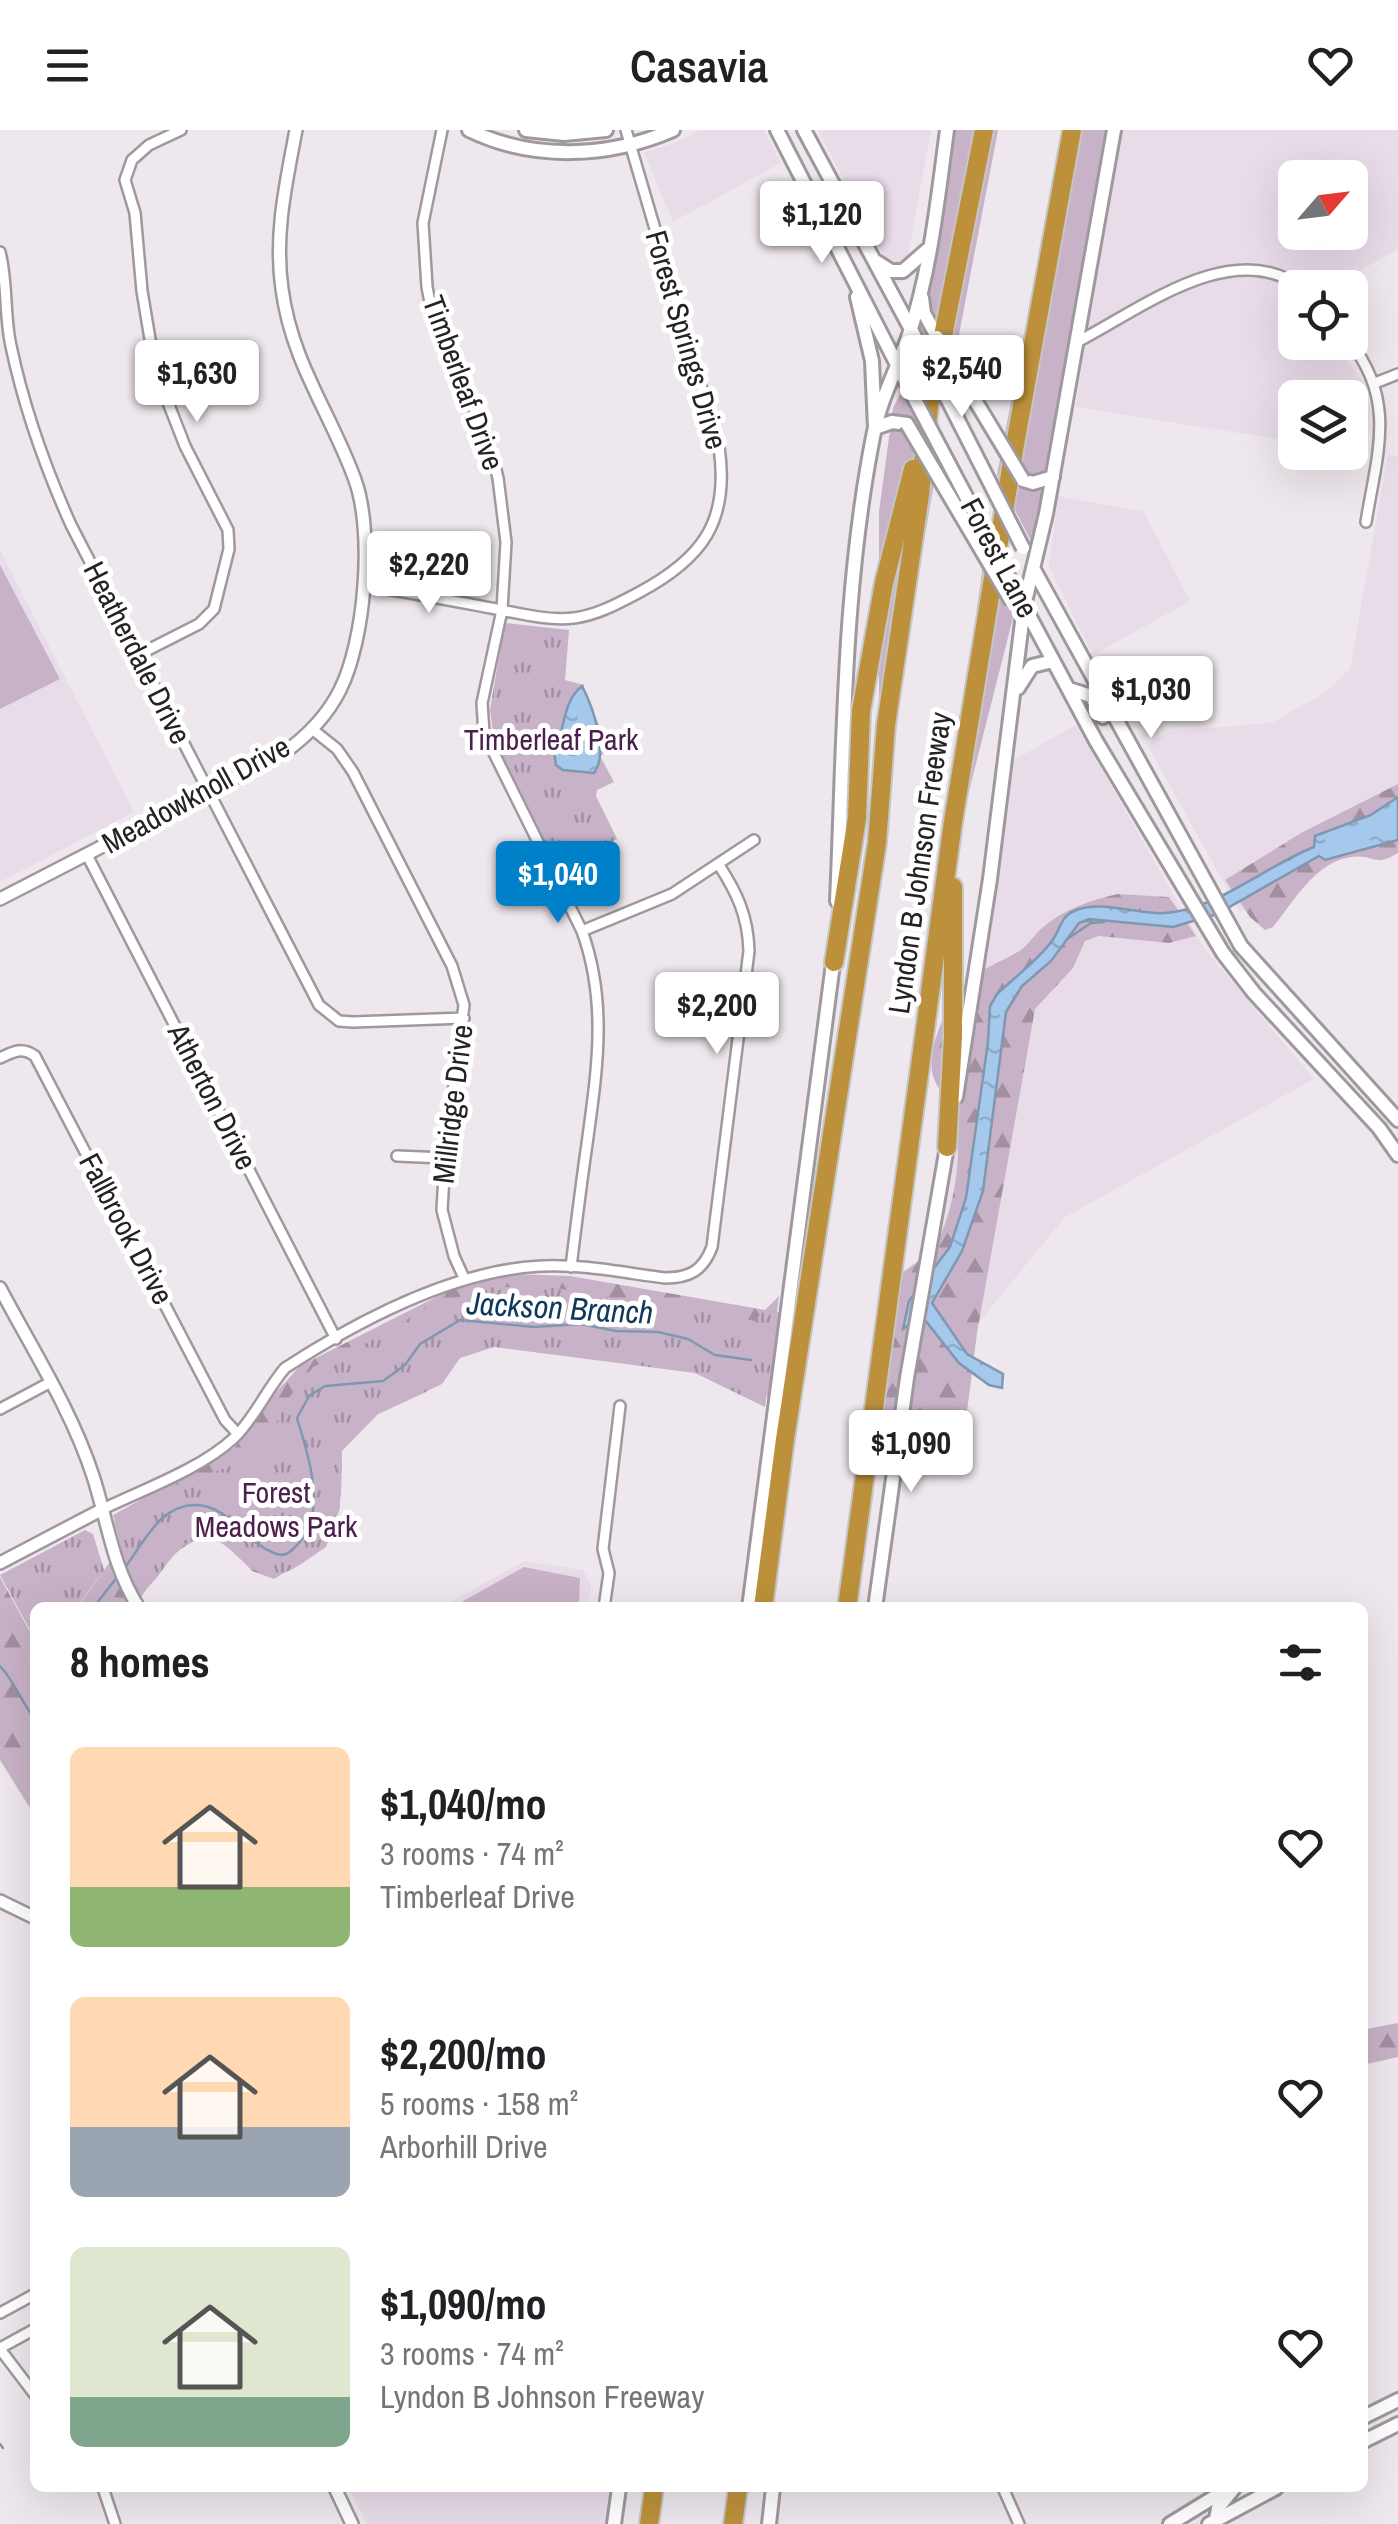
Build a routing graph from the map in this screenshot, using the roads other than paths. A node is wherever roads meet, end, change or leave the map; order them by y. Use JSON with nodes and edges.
{"nodes":[{"id":1,"x":181,"y":130,"type":"edge"},
{"id":2,"x":296,"y":130,"type":"edge"},
{"id":3,"x":442,"y":130,"type":"edge"},
{"id":4,"x":470,"y":130,"type":"edge"},
{"id":5,"x":526,"y":130,"type":"edge"},
{"id":6,"x":606,"y":130,"type":"edge"},
{"id":7,"x":626,"y":130,"type":"edge"},
{"id":8,"x":672,"y":130,"type":"edge"},
{"id":9,"x":777,"y":130,"type":"edge"},
{"id":10,"x":804,"y":130,"type":"edge"},
{"id":11,"x":948,"y":130,"type":"edge"},
{"id":12,"x":984,"y":130,"type":"edge"},
{"id":13,"x":1072,"y":130,"type":"edge"},
{"id":14,"x":1114,"y":130,"type":"edge"},
{"id":15,"x":630,"y":145,"type":"junction"},
{"id":16,"x":929,"y":248,"type":"junction"},
{"id":17,"x":0,"y":252,"type":"edge"},
{"id":18,"x":870,"y":257,"type":"junction"},
{"id":19,"x":1278,"y":277,"type":"edge"},
{"id":20,"x":855,"y":285,"type":"junction"},
{"id":21,"x":921,"y":286,"type":"junction"},
{"id":22,"x":911,"y":329,"type":"junction"},
{"id":23,"x":1077,"y":342,"type":"junction"},
{"id":24,"x":1364,"y":360,"type":"edge"},
{"id":25,"x":898,"y":364,"type":"junction"},
{"id":26,"x":1398,"y":374,"type":"edge"},
{"id":27,"x":1375,"y":383,"type":"junction"},
{"id":28,"x":929,"y":406,"type":"junction"},
{"id":29,"x":875,"y":428,"type":"junction"},
{"id":30,"x":1053,"y":477,"type":"junction"},
{"id":31,"x":1366,"y":522,"type":"dead end"},
{"id":32,"x":1033,"y":568,"type":"junction"},
{"id":33,"x":363,"y":585,"type":"junction"},
{"id":34,"x":1018,"y":603,"type":"junction"},
{"id":35,"x":502,"y":610,"type":"junction"},
{"id":36,"x":138,"y":655,"type":"junction"},
{"id":37,"x":1054,"y":660,"type":"junction"},
{"id":38,"x":1069,"y":690,"type":"junction"},
{"id":39,"x":1011,"y":704,"type":"junction"},
{"id":40,"x":312,"y":728,"type":"junction"},
{"id":41,"x":1124,"y":737,"type":"junction"},
{"id":42,"x":208,"y":791,"type":"junction"},
{"id":43,"x":953,"y":822,"type":"junction"},
{"id":44,"x":754,"y":840,"type":"dead end"},
{"id":45,"x":87,"y":855,"type":"junction"},
{"id":46,"x":719,"y":865,"type":"junction"},
{"id":47,"x":0,"y":900,"type":"edge"},
{"id":48,"x":582,"y":931,"type":"junction"},
{"id":49,"x":834,"y":962,"type":"junction"},
{"id":50,"x":464,"y":1018,"type":"junction"},
{"id":51,"x":0,"y":1058,"type":"edge"},
{"id":52,"x":1346,"y":1062,"type":"junction"},
{"id":53,"x":1331,"y":1076,"type":"junction"},
{"id":54,"x":1398,"y":1120,"type":"edge"},
{"id":55,"x":946,"y":1147,"type":"junction"},
{"id":56,"x":1398,"y":1155,"type":"edge"},
{"id":57,"x":397,"y":1156,"type":"dead end"},
{"id":58,"x":445,"y":1158,"type":"junction"},
{"id":59,"x":571,"y":1267,"type":"junction"},
{"id":60,"x":464,"y":1278,"type":"junction"},
{"id":61,"x":0,"y":1288,"type":"edge"},
{"id":62,"x":336,"y":1338,"type":"junction"},
{"id":63,"x":49,"y":1383,"type":"junction"},
{"id":64,"x":620,"y":1406,"type":"dead end"},
{"id":65,"x":0,"y":1409,"type":"edge"},
{"id":66,"x":238,"y":1434,"type":"junction"},
{"id":67,"x":101,"y":1510,"type":"junction"},
{"id":68,"x":0,"y":1563,"type":"edge"},
{"id":69,"x":136,"y":1602,"type":"edge"},
{"id":70,"x":605,"y":1602,"type":"edge"},
{"id":71,"x":750,"y":1602,"type":"edge"},
{"id":72,"x":764,"y":1602,"type":"edge"},
{"id":73,"x":849,"y":1602,"type":"edge"},
{"id":74,"x":876,"y":1602,"type":"edge"},
{"id":75,"x":0,"y":1902,"type":"edge"},
{"id":76,"x":30,"y":1916,"type":"edge"},
{"id":77,"x":30,"y":2297,"type":"edge"},
{"id":78,"x":0,"y":2313,"type":"edge"},
{"id":79,"x":30,"y":2332,"type":"edge"},
{"id":80,"x":0,"y":2348,"type":"edge"},
{"id":81,"x":30,"y":2388,"type":"edge"},
{"id":82,"x":1398,"y":2400,"type":"edge"},
{"id":83,"x":1368,"y":2415,"type":"edge"},
{"id":84,"x":1398,"y":2424,"type":"edge"},
{"id":85,"x":1368,"y":2439,"type":"edge"},
{"id":86,"x":104,"y":2492,"type":"edge"},
{"id":87,"x":336,"y":2492,"type":"edge"},
{"id":88,"x":618,"y":2492,"type":"edge"},
{"id":89,"x":654,"y":2492,"type":"edge"},
{"id":90,"x":737,"y":2492,"type":"edge"},
{"id":91,"x":772,"y":2492,"type":"edge"},
{"id":92,"x":1005,"y":2492,"type":"edge"},
{"id":93,"x":1225,"y":2492,"type":"edge"},
{"id":94,"x":1229,"y":2492,"type":"edge"},
{"id":95,"x":1269,"y":2492,"type":"edge"},
{"id":96,"x":1213,"y":2522,"type":"edge"},
{"id":97,"x":114,"y":2524,"type":"edge"},
{"id":98,"x":352,"y":2524,"type":"edge"},
{"id":99,"x":614,"y":2524,"type":"edge"},
{"id":100,"x":650,"y":2524,"type":"edge"},
{"id":101,"x":733,"y":2524,"type":"edge"},
{"id":102,"x":769,"y":2524,"type":"edge"},
{"id":103,"x":1019,"y":2524,"type":"edge"},
{"id":104,"x":1170,"y":2524,"type":"edge"}],
"edges":[{"from":1,"to":36,"type":"street"},
{"from":2,"to":33,"type":"street","name":"Meadowknoll Drive"},
{"from":3,"to":35,"type":"street","name":"Timberleaf Drive"},
{"from":4,"to":15,"type":"main road"},
{"from":5,"to":6,"type":"main road"},
{"from":7,"to":15,"type":"street","name":"Forest Springs Drive"},
{"from":8,"to":15,"type":"main road"},
{"from":9,"to":20,"type":"main road","name":"Forest Lane"},
{"from":10,"to":18,"type":"main road","name":"Forest Lane"},
{"from":11,"to":16,"type":"main road"},
{"from":12,"to":28,"type":"highway","name":"Lyndon B Johnson Freeway"},
{"from":13,"to":43,"type":"highway","name":"Lyndon B Johnson Freeway"},
{"from":14,"to":23,"type":"main road"},
{"from":15,"to":35,"type":"street","name":"Forest Springs Drive"},
{"from":16,"to":18,"type":"main road"},
{"from":16,"to":21,"type":"main road"},
{"from":17,"to":36,"type":"street","name":"Heatherdale Drive"},
{"from":18,"to":22,"type":"main road","name":"Forest Lane"},
{"from":19,"to":23,"type":"street"},
{"from":20,"to":25,"type":"main road","name":"Forest Lane"},
{"from":20,"to":29,"type":"main road"},
{"from":21,"to":22,"type":"main road"},
{"from":21,"to":30,"type":"main road","bridge":true},
{"from":22,"to":25,"type":"main road"},
{"from":22,"to":32,"type":"main road","name":"Forest Lane","bridge":true},
{"from":23,"to":30,"type":"main road"},
{"from":24,"to":27,"type":"street"},
{"from":25,"to":29,"type":"main road"},
{"from":25,"to":34,"type":"main road","name":"Forest Lane","bridge":true},
{"from":26,"to":27,"type":"street"},
{"from":27,"to":31,"type":"street"},
{"from":28,"to":49,"type":"highway"},
{"from":28,"to":72,"type":"highway","name":"Lyndon B Johnson Freeway"},
{"from":29,"to":34,"type":"main road","bridge":true},
{"from":29,"to":49,"type":"main road"},
{"from":30,"to":32,"type":"main road"},
{"from":32,"to":34,"type":"main road"},
{"from":32,"to":41,"type":"main road","name":"Forest Lane"},
{"from":33,"to":35,"type":"street","name":"Forest Springs Drive"},
{"from":33,"to":40,"type":"street","name":"Meadowknoll Drive"},
{"from":34,"to":37,"type":"main road","name":"Forest Lane"},
{"from":34,"to":39,"type":"main road"},
{"from":35,"to":48,"type":"street","name":"Timberleaf Drive"},
{"from":36,"to":42,"type":"street","name":"Heatherdale Drive"},
{"from":37,"to":38,"type":"main road","name":"Forest Lane"},
{"from":37,"to":39,"type":"main road"},
{"from":38,"to":41,"type":"main road"},
{"from":38,"to":53,"type":"main road","name":"Forest Lane"},
{"from":39,"to":55,"type":"main road"},
{"from":40,"to":42,"type":"street","name":"Meadowknoll Drive"},
{"from":40,"to":50,"type":"street","name":"Millridge Drive"},
{"from":41,"to":52,"type":"main road","name":"Forest Lane"},
{"from":42,"to":45,"type":"street","name":"Meadowknoll Drive"},
{"from":42,"to":50,"type":"street","name":"Heatherdale Drive"},
{"from":43,"to":55,"type":"highway"},
{"from":43,"to":73,"type":"highway","name":"Lyndon B Johnson Freeway"},
{"from":44,"to":46,"type":"street"},
{"from":45,"to":47,"type":"street","name":"Meadowknoll Drive"},
{"from":45,"to":62,"type":"street","name":"Atherton Drive"},
{"from":46,"to":48,"type":"street"},
{"from":46,"to":59,"type":"street"},
{"from":48,"to":59,"type":"street","name":"Timberleaf Drive"},
{"from":49,"to":71,"type":"main road"},
{"from":50,"to":58,"type":"street","name":"Millridge Drive"},
{"from":51,"to":66,"type":"street","name":"Fallbrook Drive"},
{"from":52,"to":53,"type":"main road"},
{"from":52,"to":54,"type":"main road","name":"Forest Lane"},
{"from":53,"to":56,"type":"main road","name":"Forest Lane"},
{"from":55,"to":74,"type":"main road"},
{"from":57,"to":58,"type":"street"},
{"from":58,"to":60,"type":"street","name":"Millridge Drive"},
{"from":59,"to":60,"type":"street"},
{"from":60,"to":62,"type":"street"},
{"from":61,"to":63,"type":"street"},
{"from":62,"to":66,"type":"street"},
{"from":63,"to":65,"type":"street"},
{"from":63,"to":67,"type":"street"},
{"from":64,"to":70,"type":"street"},
{"from":66,"to":67,"type":"street"},
{"from":67,"to":68,"type":"street"},
{"from":67,"to":69,"type":"street"},
{"from":75,"to":76,"type":"street"},
{"from":77,"to":78,"type":"street"},
{"from":79,"to":80,"type":"street"},
{"from":80,"to":81,"type":"street"},
{"from":82,"to":83,"type":"main road"},
{"from":84,"to":85,"type":"main road"},
{"from":86,"to":97,"type":"street"},
{"from":87,"to":98,"type":"street"},
{"from":88,"to":99,"type":"main road"},
{"from":89,"to":100,"type":"highway"},
{"from":90,"to":101,"type":"highway"},
{"from":91,"to":102,"type":"main road"},
{"from":92,"to":103,"type":"street"},
{"from":93,"to":104,"type":"main road"},
{"from":94,"to":96,"type":"main road"},
{"from":95,"to":96,"type":"main road"}]}
